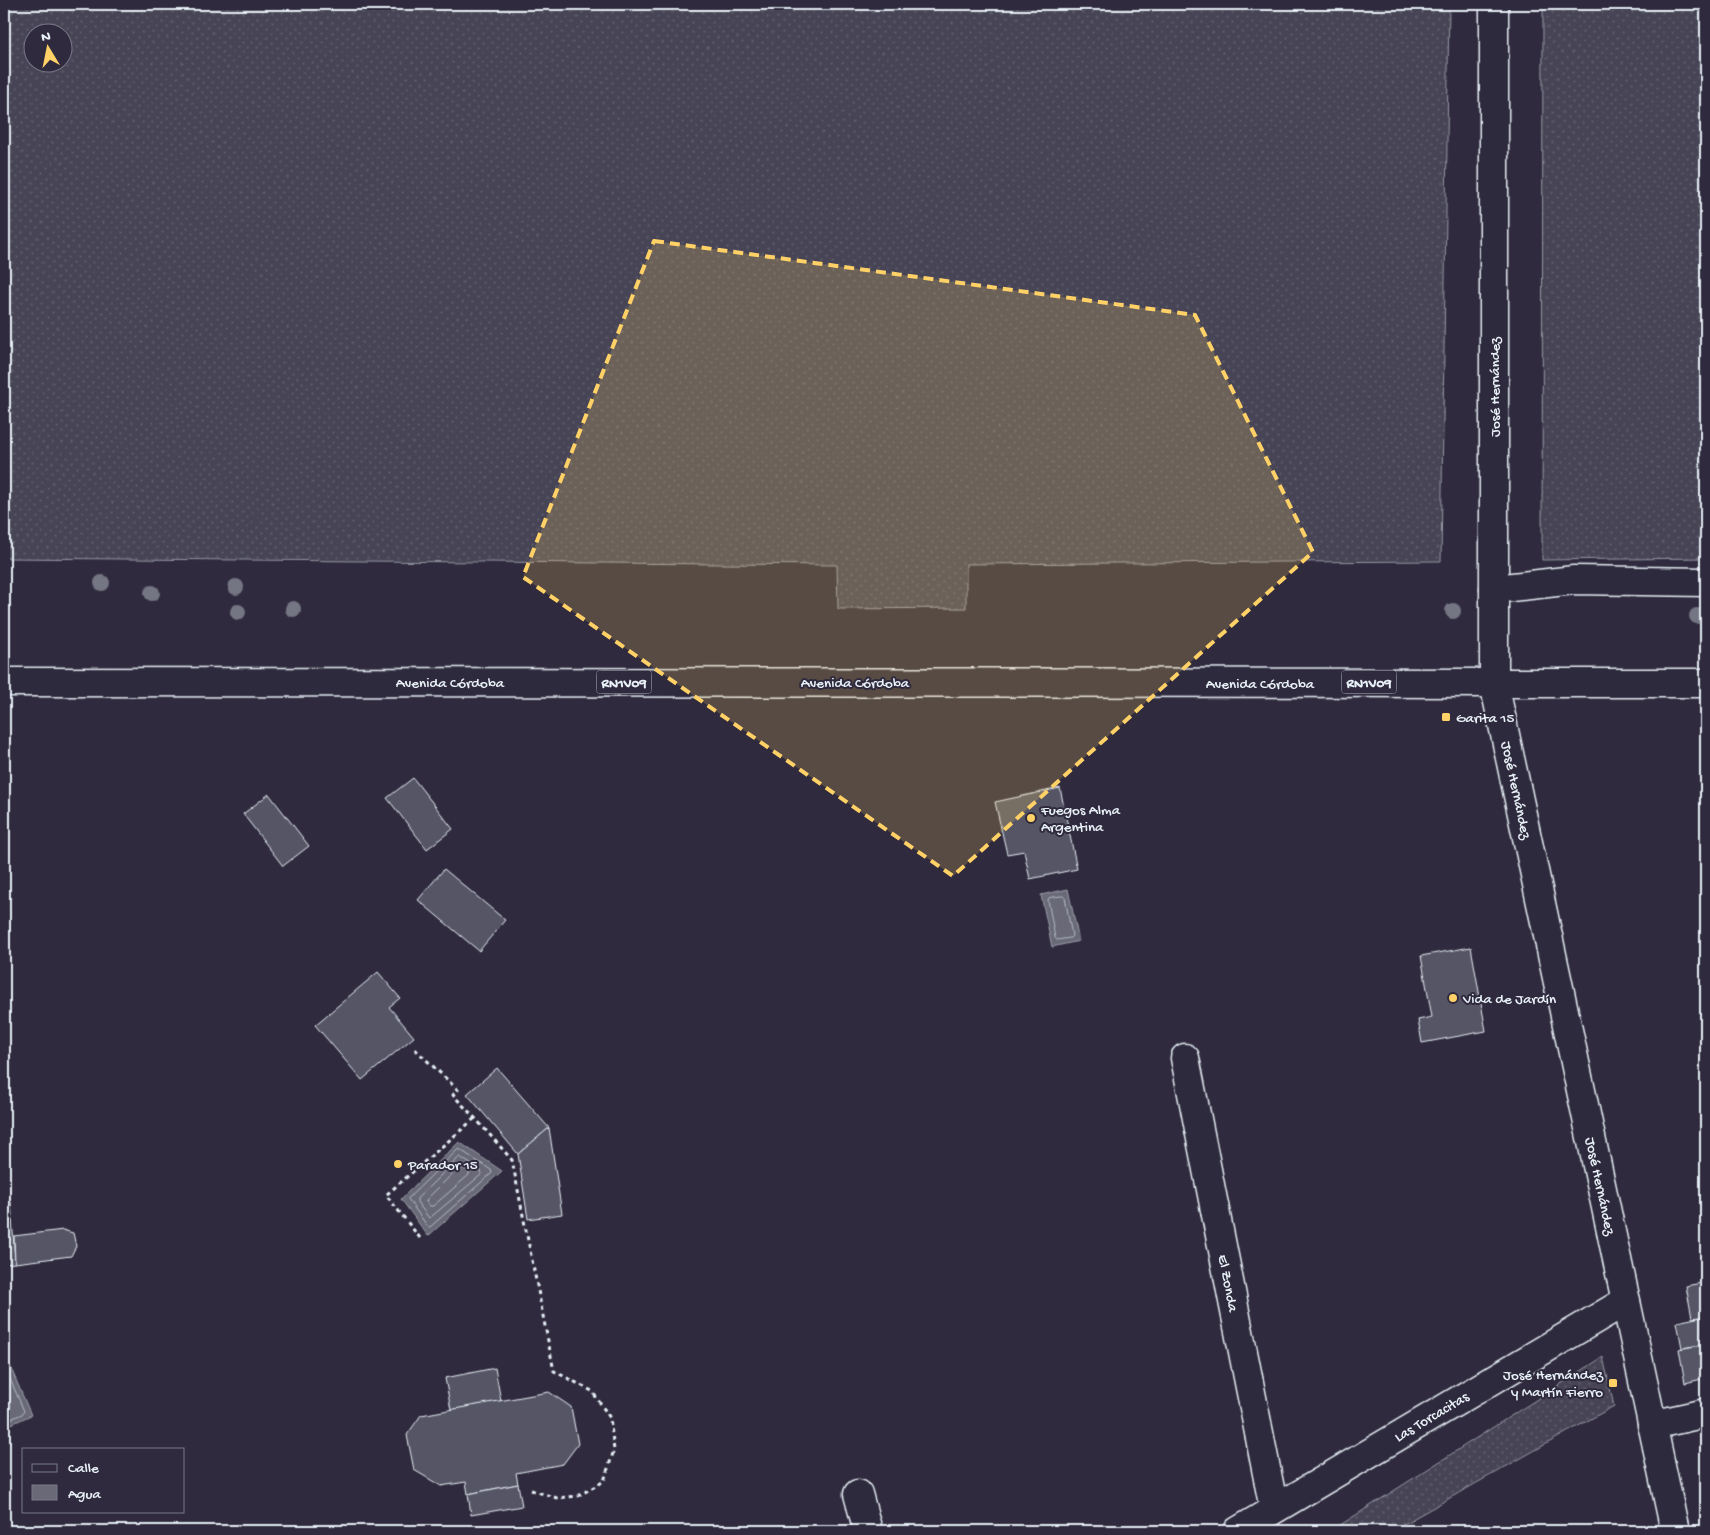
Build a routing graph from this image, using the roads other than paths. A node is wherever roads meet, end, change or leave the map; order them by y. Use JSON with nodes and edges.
{"nodes":[{"id":1,"x":1494,"y":4,"type":"edge"},
{"id":2,"x":1706,"y":582,"type":"edge"},
{"id":3,"x":1494,"y":589,"type":"junction"},
{"id":4,"x":4,"y":682,"type":"edge"},
{"id":5,"x":1494,"y":683,"type":"junction"},
{"id":6,"x":1706,"y":683,"type":"edge"},
{"id":7,"x":1185,"y":1058,"type":"dead end"},
{"id":8,"x":1626,"y":1301,"type":"junction"},
{"id":9,"x":1706,"y":1413,"type":"edge"},
{"id":10,"x":1652,"y":1425,"type":"junction"},
{"id":11,"x":858,"y":1494,"type":"dead end"},
{"id":12,"x":1274,"y":1509,"type":"junction"},
{"id":13,"x":1243,"y":1530,"type":"edge"},
{"id":14,"x":868,"y":1531,"type":"edge"},
{"id":15,"x":1675,"y":1531,"type":"edge"}],
"edges":[{"from":1,"to":3,"type":"main road","name":"José Hernández"},
{"from":2,"to":3,"type":"main road"},
{"from":3,"to":5,"type":"main road","name":"José Hernández"},
{"from":4,"to":5,"type":"main road","name":"Avenida Córdoba","number":"RN1V09"},
{"from":5,"to":6,"type":"main road","name":"Avenida Córdoba","number":"RN1V09"},
{"from":5,"to":8,"type":"main road","name":"José Hernández"},
{"from":7,"to":12,"type":"main road","name":"El Zonda"},
{"from":8,"to":10,"type":"main road","name":"José Hernández"},
{"from":8,"to":12,"type":"main road","name":"Las Torcacitas"},
{"from":9,"to":10,"type":"main road"},
{"from":10,"to":15,"type":"main road","name":"José Hernández"},
{"from":11,"to":14,"type":"main road"},
{"from":12,"to":13,"type":"main road","name":"Las Torcacitas"}]}
